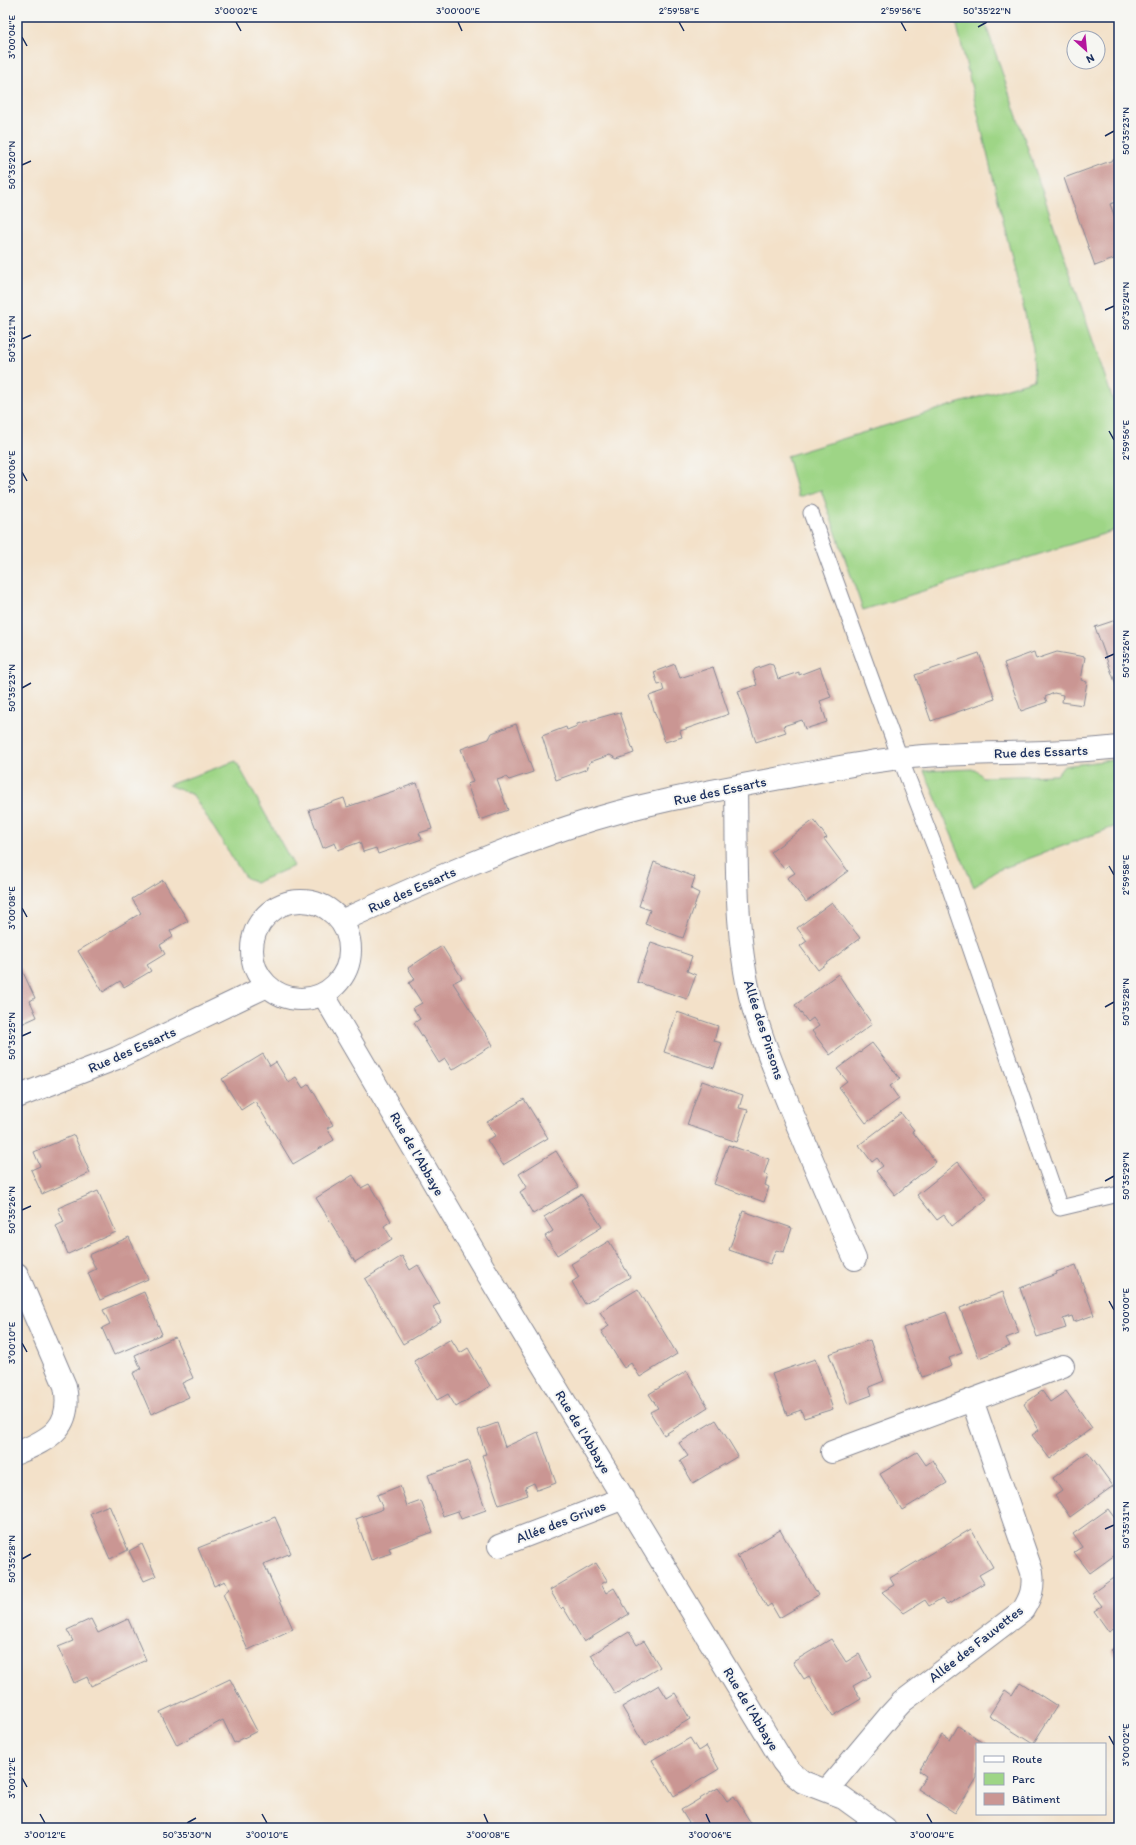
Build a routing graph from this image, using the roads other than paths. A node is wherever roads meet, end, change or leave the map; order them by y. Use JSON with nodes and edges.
{"nodes":[{"id":1,"x":811,"y":513,"type":"dead end"},
{"id":2,"x":1119,"y":747,"type":"edge"},
{"id":3,"x":900,"y":758,"type":"junction"},
{"id":4,"x":736,"y":787,"type":"junction"},
{"id":5,"x":341,"y":922,"type":"junction"},
{"id":6,"x":267,"y":986,"type":"junction"},
{"id":7,"x":323,"y":994,"type":"junction"},
{"id":8,"x":17,"y":1097,"type":"edge"},
{"id":9,"x":1119,"y":1194,"type":"edge"},
{"id":10,"x":855,"y":1259,"type":"dead end"},
{"id":11,"x":17,"y":1274,"type":"edge"},
{"id":12,"x":1063,"y":1366,"type":"dead end"},
{"id":13,"x":972,"y":1400,"type":"junction"},
{"id":14,"x":832,"y":1452,"type":"dead end"},
{"id":15,"x":17,"y":1453,"type":"edge"},
{"id":16,"x":624,"y":1498,"type":"junction"},
{"id":17,"x":499,"y":1546,"type":"dead end"},
{"id":18,"x":828,"y":1790,"type":"junction"},
{"id":19,"x":885,"y":1828,"type":"edge"}],
"edges":[{"from":1,"to":3,"type":"lane"},
{"from":2,"to":3,"type":"street","name":"Rue des Essarts"},
{"from":3,"to":4,"type":"street","name":"Rue des Essarts"},
{"from":3,"to":9,"type":"lane"},
{"from":4,"to":5,"type":"street","name":"Rue des Essarts"},
{"from":4,"to":10,"type":"street","name":"Allée des Pinsons"},
{"from":5,"to":6,"type":"street"},
{"from":5,"to":7,"type":"street"},
{"from":6,"to":7,"type":"street"},
{"from":6,"to":8,"type":"street","name":"Rue des Essarts"},
{"from":7,"to":16,"type":"street","name":"Rue de l'Abbaye"},
{"from":11,"to":15,"type":"street"},
{"from":12,"to":13,"type":"street"},
{"from":13,"to":14,"type":"street"},
{"from":13,"to":18,"type":"street","name":"Allée des Fauvettes"},
{"from":16,"to":17,"type":"street","name":"Allée des Grives"},
{"from":16,"to":18,"type":"street","name":"Rue de l'Abbaye"},
{"from":18,"to":19,"type":"street","name":"Rue de l'Abbaye"}]}
